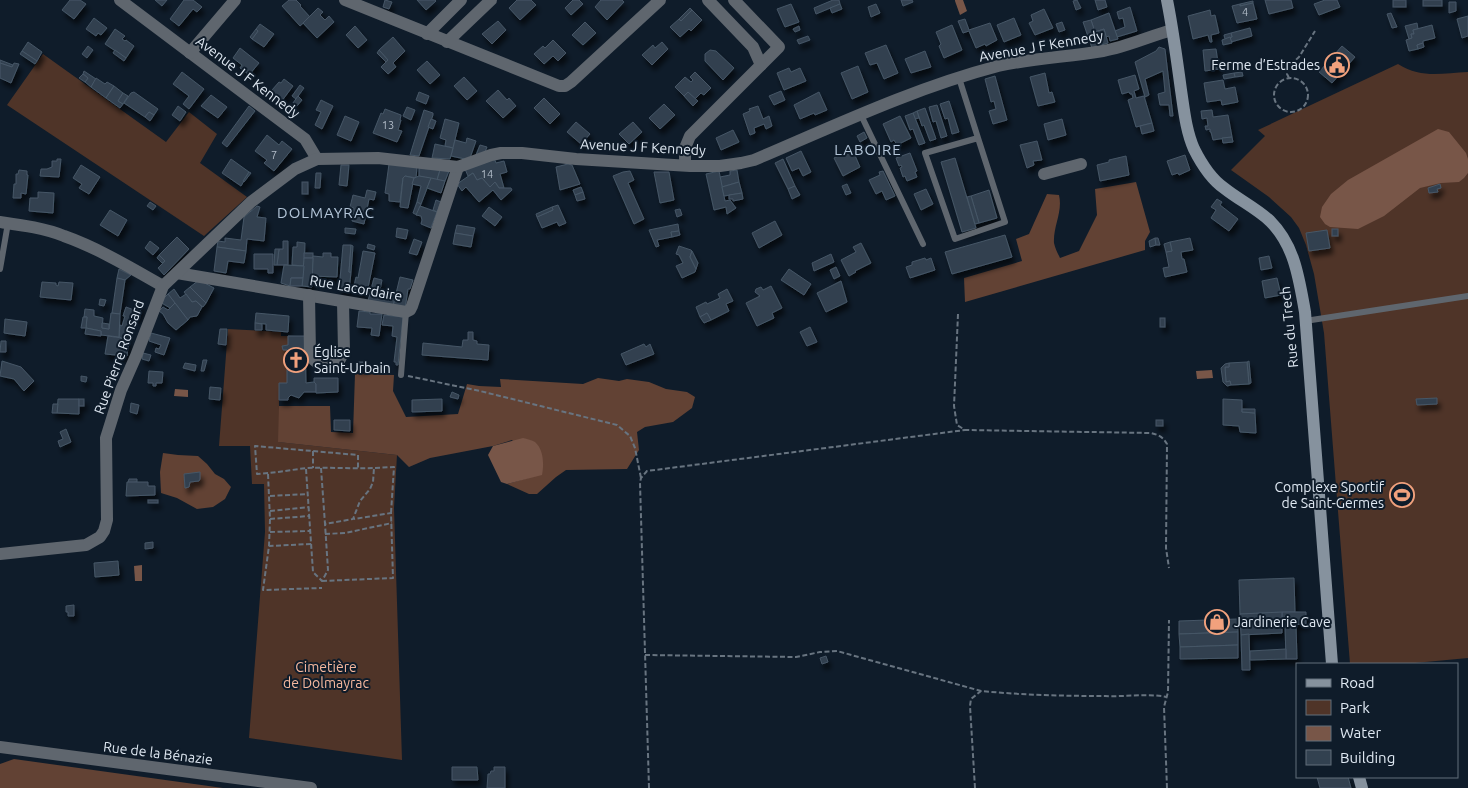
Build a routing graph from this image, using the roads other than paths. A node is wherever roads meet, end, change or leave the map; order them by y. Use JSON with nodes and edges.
{"nodes":[{"id":1,"x":120,"y":0,"type":"edge"},
{"id":2,"x":235,"y":0,"type":"edge"},
{"id":3,"x":345,"y":0,"type":"edge"},
{"id":4,"x":461,"y":0,"type":"edge"},
{"id":5,"x":491,"y":0,"type":"edge"},
{"id":6,"x":660,"y":0,"type":"edge"},
{"id":7,"x":708,"y":0,"type":"edge"},
{"id":8,"x":734,"y":0,"type":"edge"},
{"id":9,"x":1168,"y":0,"type":"edge"},
{"id":10,"x":1172,"y":30,"type":"junction"},
{"id":11,"x":427,"y":34,"type":"junction"},
{"id":12,"x":447,"y":42,"type":"junction"},
{"id":13,"x":190,"y":53,"type":"junction"},
{"id":14,"x":761,"y":65,"type":"junction"},
{"id":15,"x":959,"y":78,"type":"junction"},
{"id":16,"x":862,"y":115,"type":"junction"},
{"id":17,"x":978,"y":138,"type":"junction"},
{"id":18,"x":317,"y":159,"type":"junction"},
{"id":19,"x":1081,"y":164,"type":"dead end"},
{"id":20,"x":685,"y":165,"type":"junction"},
{"id":21,"x":458,"y":167,"type":"junction"},
{"id":22,"x":1044,"y":174,"type":"dead end"},
{"id":23,"x":4,"y":223,"type":"edge"},
{"id":24,"x":922,"y":244,"type":"dead end"},
{"id":25,"x":0,"y":269,"type":"edge"},
{"id":26,"x":177,"y":273,"type":"junction"},
{"id":27,"x":163,"y":286,"type":"junction"},
{"id":28,"x":309,"y":295,"type":"junction"},
{"id":29,"x":1468,"y":296,"type":"edge"},
{"id":30,"x":343,"y":302,"type":"junction"},
{"id":31,"x":406,"y":312,"type":"junction"},
{"id":32,"x":1305,"y":321,"type":"junction"},
{"id":33,"x":401,"y":375,"type":"road end"},
{"id":34,"x":0,"y":554,"type":"edge"},
{"id":35,"x":1332,"y":663,"type":"edge"},
{"id":36,"x":0,"y":747,"type":"edge"},
{"id":37,"x":311,"y":788,"type":"edge"}],
"edges":[{"from":1,"to":13,"type":"street","name":"Avenue J F Kennedy"},
{"from":2,"to":13,"type":"street"},
{"from":3,"to":11,"type":"street"},
{"from":4,"to":11,"type":"street"},
{"from":5,"to":12,"type":"street"},
{"from":6,"to":12,"type":"street"},
{"from":7,"to":14,"type":"street"},
{"from":8,"to":14,"type":"street"},
{"from":9,"to":10,"type":"street"},
{"from":10,"to":15,"type":"street","name":"Avenue J F Kennedy"},
{"from":10,"to":32,"type":"street","name":"Rue du Trech"},
{"from":11,"to":12,"type":"street"},
{"from":13,"to":18,"type":"street","name":"Avenue J F Kennedy"},
{"from":14,"to":20,"type":"street"},
{"from":15,"to":16,"type":"street","name":"Avenue J F Kennedy"},
{"from":15,"to":17,"type":"lane"},
{"from":16,"to":20,"type":"street","name":"Avenue J F Kennedy"},
{"from":16,"to":24,"type":"lane"},
{"from":17,"to":17,"type":"lane"},
{"from":18,"to":21,"type":"street","name":"Avenue J F Kennedy"},
{"from":18,"to":26,"type":"street","name":"Rue Pierre Ronsard"},
{"from":19,"to":22,"type":"street"},
{"from":20,"to":21,"type":"street","name":"Avenue J F Kennedy"},
{"from":21,"to":31,"type":"street","name":"Rue Lacordaire"},
{"from":23,"to":25,"type":"lane"},
{"from":23,"to":27,"type":"street"},
{"from":26,"to":27,"type":"street","name":"Rue Pierre Ronsard"},
{"from":26,"to":28,"type":"street","name":"Rue Lacordaire"},
{"from":27,"to":34,"type":"street","name":"Rue Pierre Ronsard"},
{"from":28,"to":30,"type":"street","name":"Rue Lacordaire"},
{"from":28,"to":30,"type":"street"},
{"from":29,"to":32,"type":"lane"},
{"from":30,"to":31,"type":"street","name":"Rue Lacordaire"},
{"from":31,"to":33,"type":"lane"},
{"from":32,"to":35,"type":"street","name":"Rue du Trech"},
{"from":36,"to":37,"type":"street","name":"Rue de la Bénazie"}]}
